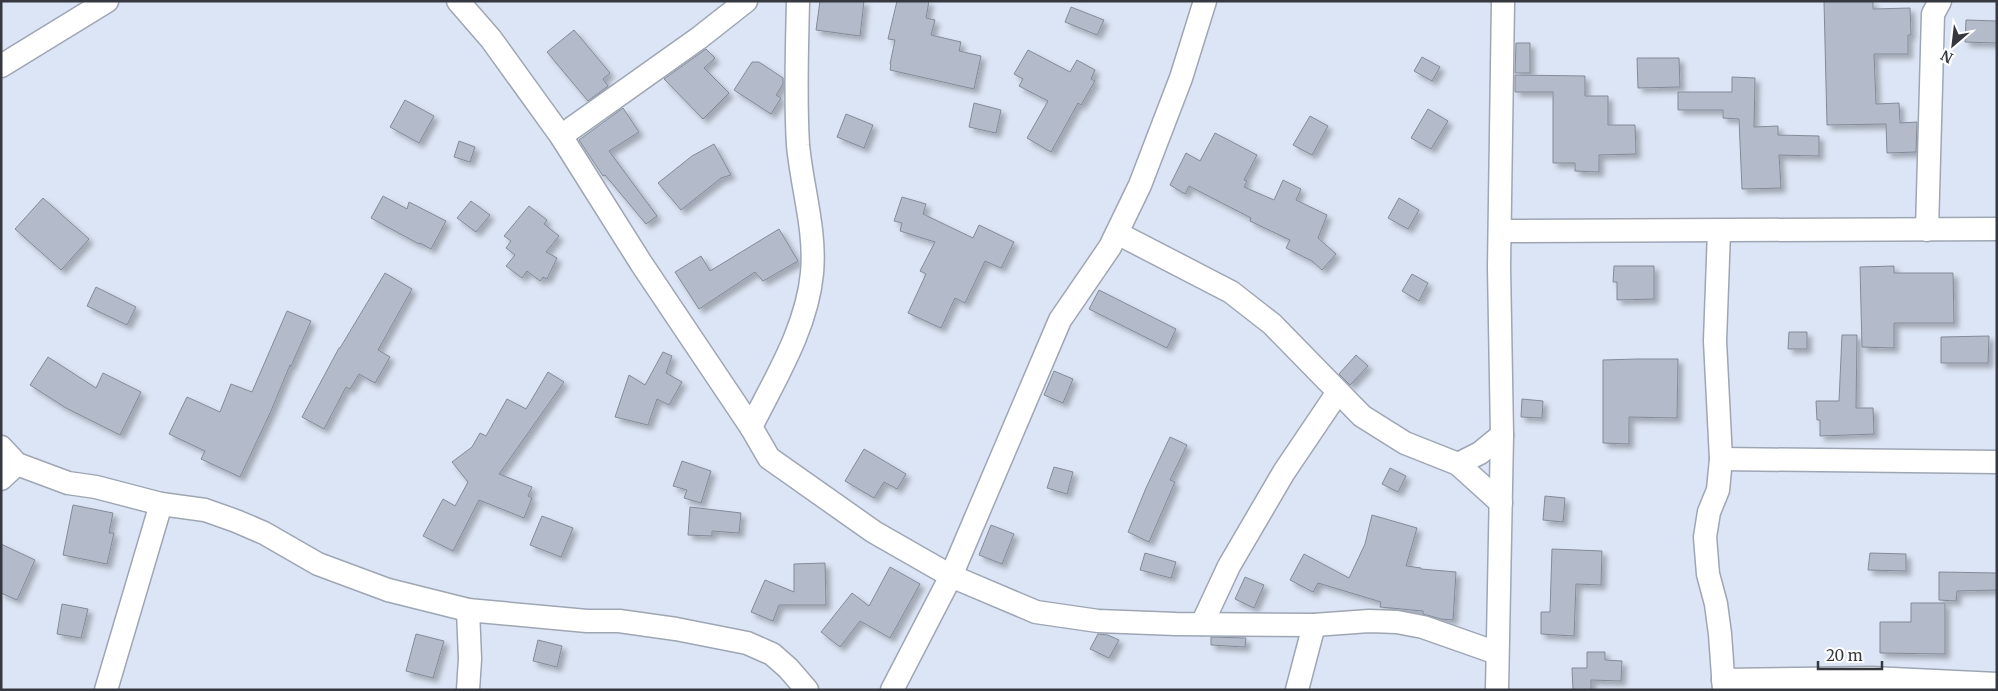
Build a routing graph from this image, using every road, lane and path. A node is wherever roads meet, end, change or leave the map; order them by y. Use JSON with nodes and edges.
{"nodes":[{"id":1,"x":107,"y":1,"type":"edge"},
{"id":2,"x":458,"y":1,"type":"edge"},
{"id":3,"x":746,"y":1,"type":"edge"},
{"id":4,"x":798,"y":1,"type":"edge"},
{"id":5,"x":1205,"y":1,"type":"edge"},
{"id":6,"x":1503,"y":1,"type":"edge"},
{"id":7,"x":1932,"y":5,"type":"edge"},
{"id":8,"x":1,"y":66,"type":"edge"},
{"id":9,"x":561,"y":136,"type":"junction"},
{"id":10,"x":1997,"y":229,"type":"edge"},
{"id":11,"x":1719,"y":230,"type":"junction"},
{"id":12,"x":1927,"y":230,"type":"junction"},
{"id":13,"x":1500,"y":231,"type":"junction"},
{"id":14,"x":1117,"y":233,"type":"junction"},
{"id":15,"x":1338,"y":392,"type":"junction"},
{"id":16,"x":751,"y":427,"type":"junction"},
{"id":17,"x":1502,"y":435,"type":"junction"},
{"id":18,"x":1,"y":447,"type":"edge"},
{"id":19,"x":1722,"y":459,"type":"junction"},
{"id":20,"x":1997,"y":462,"type":"edge"},
{"id":21,"x":1458,"y":464,"type":"junction"},
{"id":22,"x":9,"y":472,"type":"edge"},
{"id":23,"x":1500,"y":503,"type":"junction"},
{"id":24,"x":161,"y":504,"type":"junction"},
{"id":25,"x":951,"y":576,"type":"junction"},
{"id":26,"x":468,"y":610,"type":"junction"},
{"id":27,"x":1202,"y":624,"type":"junction"},
{"id":28,"x":1314,"y":625,"type":"junction"},
{"id":29,"x":1497,"y":653,"type":"junction"},
{"id":30,"x":1997,"y":684,"type":"edge"},
{"id":31,"x":1723,"y":685,"type":"edge"},
{"id":32,"x":106,"y":690,"type":"edge"},
{"id":33,"x":468,"y":690,"type":"edge"},
{"id":34,"x":807,"y":690,"type":"edge"},
{"id":35,"x":892,"y":690,"type":"edge"},
{"id":36,"x":1297,"y":690,"type":"edge"},
{"id":37,"x":1498,"y":690,"type":"edge"}],
"edges":[{"from":1,"to":8,"type":"street"},
{"from":2,"to":9,"type":"street"},
{"from":3,"to":9,"type":"street"},
{"from":4,"to":16,"type":"street"},
{"from":5,"to":14,"type":"street"},
{"from":6,"to":13,"type":"street"},
{"from":7,"to":12,"type":"street"},
{"from":9,"to":16,"type":"street"},
{"from":10,"to":12,"type":"street"},
{"from":11,"to":12,"type":"street"},
{"from":11,"to":13,"type":"street"},
{"from":11,"to":19,"type":"street"},
{"from":13,"to":17,"type":"street"},
{"from":14,"to":15,"type":"street"},
{"from":14,"to":25,"type":"street"},
{"from":15,"to":21,"type":"street"},
{"from":15,"to":27,"type":"street"},
{"from":16,"to":25,"type":"street"},
{"from":17,"to":21,"type":"street"},
{"from":17,"to":23,"type":"street"},
{"from":18,"to":22,"type":"street"},
{"from":19,"to":20,"type":"street"},
{"from":19,"to":31,"type":"street"},
{"from":21,"to":23,"type":"street"},
{"from":22,"to":24,"type":"street"},
{"from":23,"to":29,"type":"street"},
{"from":24,"to":26,"type":"street"},
{"from":24,"to":32,"type":"street"},
{"from":25,"to":27,"type":"street"},
{"from":25,"to":35,"type":"street"},
{"from":26,"to":33,"type":"street"},
{"from":26,"to":34,"type":"street"},
{"from":27,"to":28,"type":"street"},
{"from":28,"to":29,"type":"street"},
{"from":28,"to":36,"type":"street"},
{"from":29,"to":37,"type":"street"},
{"from":30,"to":31,"type":"street"}]}
